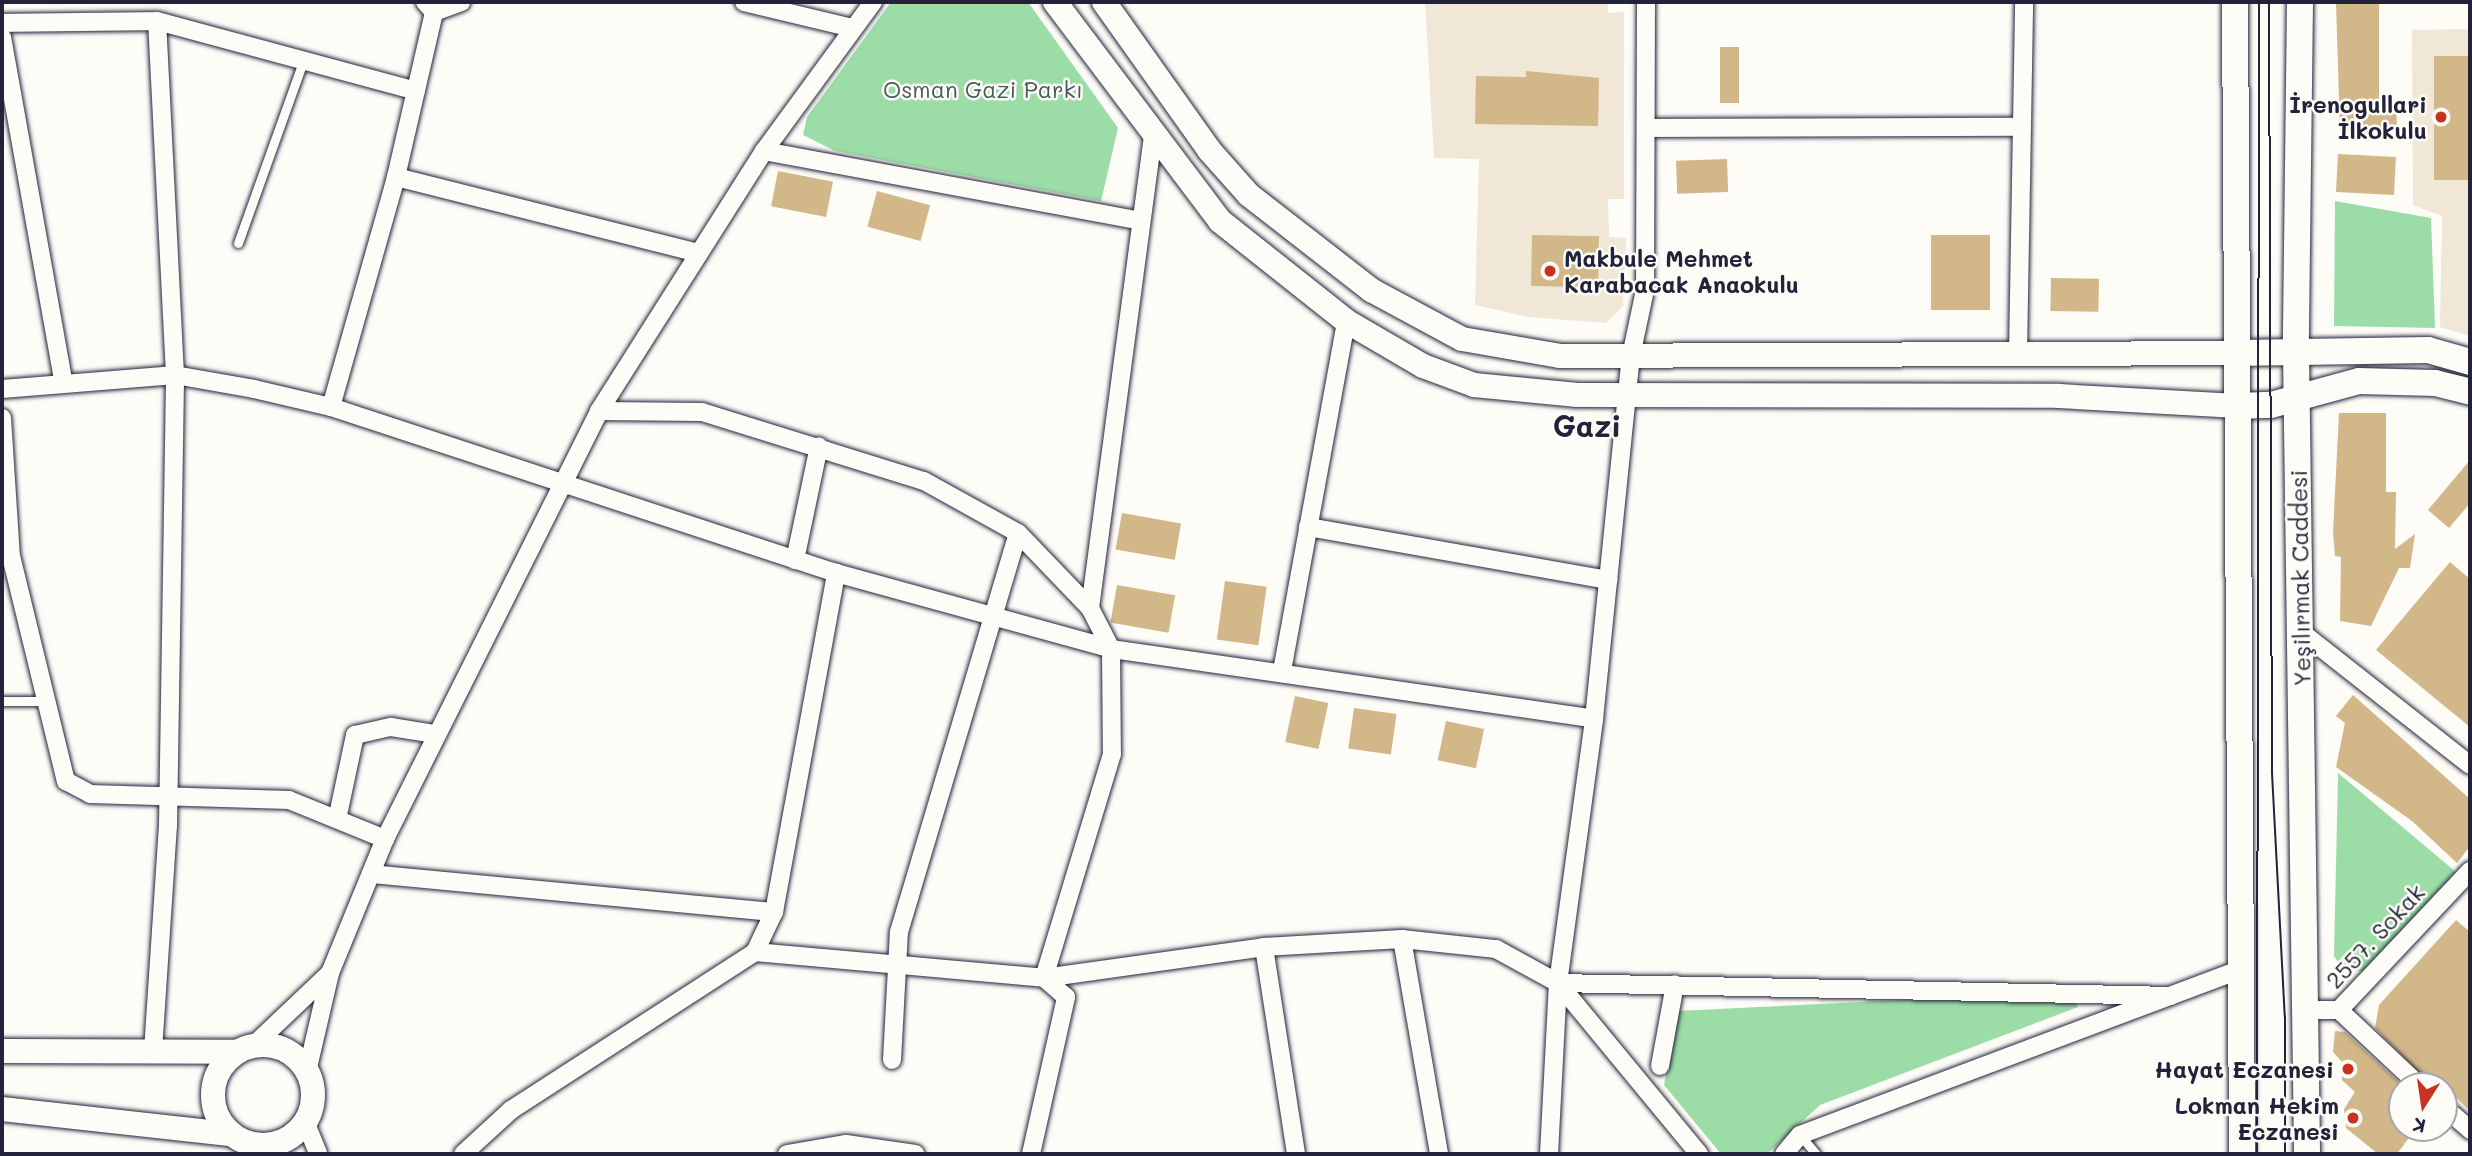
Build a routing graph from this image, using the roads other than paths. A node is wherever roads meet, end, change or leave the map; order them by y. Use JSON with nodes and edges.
{"nodes":[{"id":1,"x":461,"y":2,"type":"edge"},
{"id":2,"x":744,"y":2,"type":"edge"},
{"id":3,"x":862,"y":2,"type":"edge"},
{"id":4,"x":873,"y":2,"type":"edge"},
{"id":5,"x":1055,"y":2,"type":"edge"},
{"id":6,"x":1104,"y":2,"type":"edge"},
{"id":7,"x":1646,"y":2,"type":"edge"},
{"id":8,"x":2024,"y":2,"type":"edge"},
{"id":9,"x":2235,"y":2,"type":"edge"},
{"id":10,"x":2300,"y":2,"type":"edge"},
{"id":11,"x":429,"y":7,"type":"edge"},
{"id":12,"x":157,"y":21,"type":"junction"},
{"id":13,"x":2,"y":23,"type":"edge"},
{"id":14,"x":852,"y":28,"type":"junction"},
{"id":15,"x":2,"y":37,"type":"edge"},
{"id":16,"x":304,"y":59,"type":"junction"},
{"id":17,"x":416,"y":91,"type":"junction"},
{"id":18,"x":2018,"y":127,"type":"junction"},
{"id":19,"x":1646,"y":128,"type":"junction"},
{"id":20,"x":1153,"y":136,"type":"junction"},
{"id":21,"x":764,"y":151,"type":"junction"},
{"id":22,"x":396,"y":177,"type":"junction"},
{"id":23,"x":1140,"y":221,"type":"junction"},
{"id":24,"x":238,"y":243,"type":"dead end"},
{"id":25,"x":698,"y":253,"type":"junction"},
{"id":26,"x":1346,"y":321,"type":"junction"},
{"id":27,"x":2235,"y":353,"type":"junction"},
{"id":28,"x":2296,"y":353,"type":"junction"},
{"id":29,"x":2018,"y":354,"type":"junction"},
{"id":30,"x":1631,"y":356,"type":"junction"},
{"id":31,"x":2470,"y":362,"type":"edge"},
{"id":32,"x":175,"y":375,"type":"junction"},
{"id":33,"x":63,"y":380,"type":"junction"},
{"id":34,"x":2,"y":389,"type":"edge"},
{"id":35,"x":2470,"y":392,"type":"edge"},
{"id":36,"x":1626,"y":395,"type":"junction"},
{"id":37,"x":2298,"y":399,"type":"junction"},
{"id":38,"x":2238,"y":406,"type":"junction"},
{"id":39,"x":331,"y":407,"type":"junction"},
{"id":40,"x":599,"y":411,"type":"junction"},
{"id":41,"x":2,"y":418,"type":"edge"},
{"id":42,"x":819,"y":446,"type":"junction"},
{"id":43,"x":562,"y":484,"type":"junction"},
{"id":44,"x":1308,"y":527,"type":"junction"},
{"id":45,"x":1018,"y":533,"type":"junction"},
{"id":46,"x":796,"y":560,"type":"junction"},
{"id":47,"x":836,"y":573,"type":"junction"},
{"id":48,"x":1608,"y":580,"type":"junction"},
{"id":49,"x":1090,"y":608,"type":"junction"},
{"id":50,"x":993,"y":617,"type":"junction"},
{"id":51,"x":2301,"y":632,"type":"junction"},
{"id":52,"x":1111,"y":649,"type":"junction"},
{"id":53,"x":1282,"y":671,"type":"junction"},
{"id":54,"x":2,"y":701,"type":"edge"},
{"id":55,"x":46,"y":701,"type":"junction"},
{"id":56,"x":1594,"y":719,"type":"junction"},
{"id":57,"x":435,"y":734,"type":"junction"},
{"id":58,"x":2470,"y":765,"type":"edge"},
{"id":59,"x":168,"y":798,"type":"junction"},
{"id":60,"x":338,"y":815,"type":"junction"},
{"id":61,"x":386,"y":839,"type":"junction"},
{"id":62,"x":2470,"y":871,"type":"edge"},
{"id":63,"x":372,"y":874,"type":"junction"},
{"id":64,"x":774,"y":912,"type":"junction"},
{"id":65,"x":1402,"y":939,"type":"junction"},
{"id":66,"x":1264,"y":947,"type":"junction"},
{"id":67,"x":755,"y":952,"type":"junction"},
{"id":68,"x":897,"y":962,"type":"junction"},
{"id":69,"x":2242,"y":969,"type":"junction"},
{"id":70,"x":330,"y":973,"type":"junction"},
{"id":71,"x":1044,"y":978,"type":"junction"},
{"id":72,"x":1559,"y":983,"type":"junction"},
{"id":73,"x":1675,"y":984,"type":"junction"},
{"id":74,"x":2171,"y":996,"type":"junction"},
{"id":75,"x":2304,"y":1010,"type":"junction"},
{"id":76,"x":2339,"y":1010,"type":"junction"},
{"id":77,"x":246,"y":1049,"type":"junction"},
{"id":78,"x":2,"y":1051,"type":"edge"},
{"id":79,"x":153,"y":1051,"type":"junction"},
{"id":80,"x":892,"y":1060,"type":"dead end"},
{"id":81,"x":2242,"y":1064,"type":"junction"},
{"id":82,"x":1660,"y":1066,"type":"dead end"},
{"id":83,"x":307,"y":1072,"type":"junction"},
{"id":84,"x":2405,"y":1072,"type":"edge"},
{"id":85,"x":2,"y":1110,"type":"edge"},
{"id":86,"x":305,"y":1121,"type":"junction"},
{"id":87,"x":230,"y":1134,"type":"junction"},
{"id":88,"x":1800,"y":1135,"type":"junction"},
{"id":89,"x":269,"y":1150,"type":"edge"},
{"id":90,"x":318,"y":1154,"type":"edge"},
{"id":91,"x":463,"y":1154,"type":"edge"},
{"id":92,"x":787,"y":1154,"type":"edge"},
{"id":93,"x":915,"y":1154,"type":"edge"},
{"id":94,"x":1031,"y":1154,"type":"edge"},
{"id":95,"x":1296,"y":1154,"type":"edge"},
{"id":96,"x":1439,"y":1154,"type":"edge"},
{"id":97,"x":1549,"y":1154,"type":"edge"},
{"id":98,"x":1699,"y":1154,"type":"edge"},
{"id":99,"x":1784,"y":1154,"type":"edge"},
{"id":100,"x":1816,"y":1154,"type":"edge"},
{"id":101,"x":2226,"y":1154,"type":"edge"},
{"id":102,"x":2242,"y":1154,"type":"edge"},
{"id":103,"x":2307,"y":1154,"type":"edge"}],
"edges":[{"from":1,"to":11,"type":"street"},
{"from":2,"to":14,"type":"street"},
{"from":3,"to":14,"type":"street"},
{"from":4,"to":14,"type":"street"},
{"from":5,"to":20,"type":"main road"},
{"from":6,"to":30,"type":"main road"},
{"from":7,"to":19,"type":"street"},
{"from":8,"to":18,"type":"street"},
{"from":9,"to":27,"type":"main road"},
{"from":10,"to":28,"type":"main road","name":"Yeşilırmak Caddesi"},
{"from":11,"to":17,"type":"street"},
{"from":12,"to":13,"type":"street"},
{"from":12,"to":16,"type":"street"},
{"from":12,"to":32,"type":"street"},
{"from":14,"to":21,"type":"street"},
{"from":15,"to":33,"type":"street"},
{"from":16,"to":17,"type":"street"},
{"from":16,"to":24,"type":"lane"},
{"from":17,"to":22,"type":"street"},
{"from":18,"to":19,"type":"street"},
{"from":18,"to":29,"type":"street"},
{"from":19,"to":30,"type":"street"},
{"from":20,"to":23,"type":"street"},
{"from":20,"to":26,"type":"main road"},
{"from":21,"to":23,"type":"street"},
{"from":21,"to":25,"type":"street"},
{"from":22,"to":25,"type":"street"},
{"from":22,"to":39,"type":"street"},
{"from":23,"to":49,"type":"street"},
{"from":25,"to":40,"type":"street"},
{"from":26,"to":36,"type":"main road"},
{"from":26,"to":44,"type":"street"},
{"from":27,"to":28,"type":"main road"},
{"from":27,"to":29,"type":"main road"},
{"from":27,"to":38,"type":"main road"},
{"from":28,"to":31,"type":"main road"},
{"from":28,"to":37,"type":"main road","name":"Yeşilırmak Caddesi"},
{"from":29,"to":30,"type":"main road"},
{"from":30,"to":36,"type":"street"},
{"from":32,"to":33,"type":"street"},
{"from":32,"to":39,"type":"street"},
{"from":32,"to":59,"type":"street"},
{"from":33,"to":34,"type":"street"},
{"from":35,"to":37,"type":"main road"},
{"from":36,"to":38,"type":"main road"},
{"from":36,"to":48,"type":"street"},
{"from":37,"to":38,"type":"main road"},
{"from":37,"to":51,"type":"main road","name":"Yeşilırmak Caddesi"},
{"from":38,"to":69,"type":"main road"},
{"from":39,"to":43,"type":"street"},
{"from":40,"to":42,"type":"street"},
{"from":40,"to":43,"type":"street"},
{"from":41,"to":55,"type":"street"},
{"from":42,"to":45,"type":"street"},
{"from":42,"to":46,"type":"street"},
{"from":43,"to":46,"type":"street"},
{"from":43,"to":57,"type":"street"},
{"from":44,"to":48,"type":"street"},
{"from":44,"to":53,"type":"street"},
{"from":45,"to":49,"type":"street"},
{"from":45,"to":50,"type":"street"},
{"from":46,"to":47,"type":"street"},
{"from":47,"to":50,"type":"street"},
{"from":47,"to":64,"type":"street"},
{"from":48,"to":56,"type":"street"},
{"from":49,"to":52,"type":"street"},
{"from":50,"to":52,"type":"street"},
{"from":50,"to":68,"type":"street"},
{"from":51,"to":58,"type":"street"},
{"from":51,"to":75,"type":"main road","name":"Yeşilırmak Caddesi"},
{"from":52,"to":53,"type":"street"},
{"from":52,"to":71,"type":"street"},
{"from":53,"to":56,"type":"street"},
{"from":54,"to":55,"type":"lane"},
{"from":55,"to":59,"type":"street"},
{"from":56,"to":72,"type":"street"},
{"from":57,"to":60,"type":"street"},
{"from":57,"to":61,"type":"street"},
{"from":59,"to":60,"type":"street"},
{"from":59,"to":79,"type":"street"},
{"from":60,"to":61,"type":"street"},
{"from":61,"to":63,"type":"street"},
{"from":62,"to":76,"type":"street","name":"2557. Sokak"},
{"from":63,"to":64,"type":"street"},
{"from":63,"to":70,"type":"street"},
{"from":64,"to":67,"type":"street"},
{"from":65,"to":66,"type":"street"},
{"from":65,"to":72,"type":"street"},
{"from":65,"to":96,"type":"street"},
{"from":66,"to":71,"type":"street"},
{"from":66,"to":95,"type":"street"},
{"from":67,"to":68,"type":"street"},
{"from":67,"to":91,"type":"street"},
{"from":68,"to":71,"type":"street"},
{"from":68,"to":80,"type":"street"},
{"from":69,"to":74,"type":"street"},
{"from":69,"to":81,"type":"main road"},
{"from":70,"to":77,"type":"street"},
{"from":70,"to":83,"type":"street"},
{"from":71,"to":94,"type":"street"},
{"from":72,"to":73,"type":"street"},
{"from":72,"to":97,"type":"street"},
{"from":72,"to":98,"type":"street"},
{"from":73,"to":74,"type":"street"},
{"from":73,"to":82,"type":"street"},
{"from":74,"to":88,"type":"street"},
{"from":75,"to":76,"type":"street","name":"2557. Sokak"},
{"from":75,"to":103,"type":"main road","name":"Yeşilırmak Caddesi"},
{"from":76,"to":84,"type":"street"},
{"from":77,"to":79,"type":"main road"},
{"from":77,"to":83,"type":"main road"},
{"from":77,"to":87,"type":"main road"},
{"from":78,"to":79,"type":"main road"},
{"from":81,"to":101,"type":"main road"},
{"from":81,"to":102,"type":"main road"},
{"from":83,"to":86,"type":"main road"},
{"from":85,"to":87,"type":"main road"},
{"from":86,"to":89,"type":"main road"},
{"from":86,"to":90,"type":"street"},
{"from":87,"to":89,"type":"main road"},
{"from":88,"to":99,"type":"street"},
{"from":88,"to":100,"type":"lane"},
{"from":92,"to":93,"type":"street"}]}
